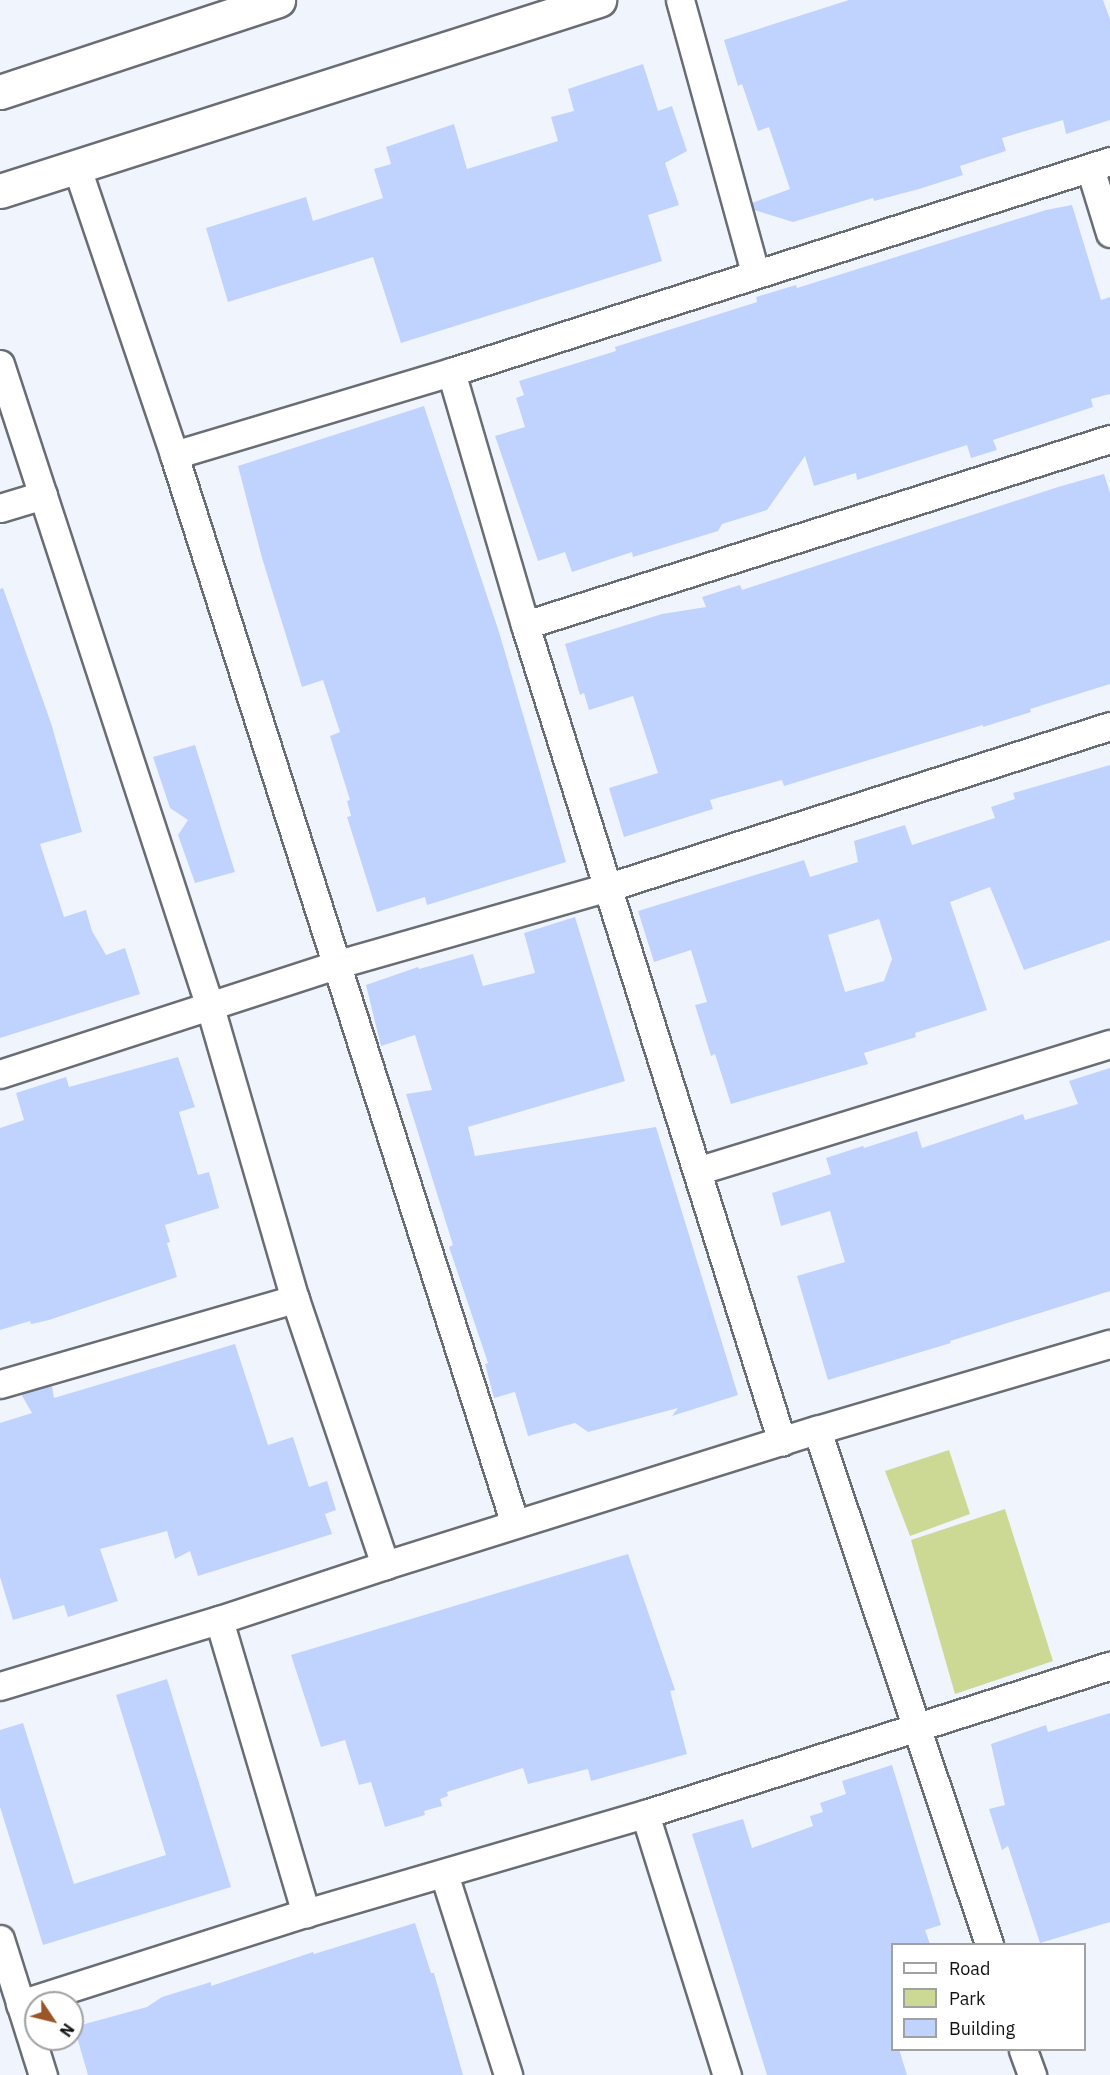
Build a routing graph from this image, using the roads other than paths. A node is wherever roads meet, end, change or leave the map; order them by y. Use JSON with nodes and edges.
{"nodes":[{"id":1,"x":278,"y":0,"type":"edge"},
{"id":2,"x":598,"y":0,"type":"edge"},
{"id":3,"x":680,"y":0,"type":"edge"},
{"id":4,"x":0,"y":92,"type":"edge"},
{"id":5,"x":1100,"y":164,"type":"edge"},
{"id":6,"x":77,"y":168,"type":"junction"},
{"id":7,"x":0,"y":191,"type":"edge"},
{"id":8,"x":1110,"y":232,"type":"edge"},
{"id":9,"x":755,"y":273,"type":"junction"},
{"id":10,"x":0,"y":364,"type":"edge"},
{"id":11,"x":451,"y":372,"type":"junction"},
{"id":12,"x":1110,"y":439,"type":"edge"},
{"id":13,"x":174,"y":455,"type":"junction"},
{"id":14,"x":43,"y":495,"type":"junction"},
{"id":15,"x":0,"y":508,"type":"edge"},
{"id":16,"x":525,"y":626,"type":"junction"},
{"id":17,"x":1110,"y":726,"type":"edge"},
{"id":18,"x":609,"y":887,"type":"junction"},
{"id":19,"x":338,"y":964,"type":"junction"},
{"id":20,"x":210,"y":1007,"type":"junction"},
{"id":21,"x":1110,"y":1044,"type":"edge"},
{"id":22,"x":0,"y":1074,"type":"edge"},
{"id":23,"x":697,"y":1171,"type":"junction"},
{"id":24,"x":295,"y":1299,"type":"junction"},
{"id":25,"x":1110,"y":1344,"type":"edge"},
{"id":26,"x":0,"y":1384,"type":"edge"},
{"id":27,"x":817,"y":1430,"type":"junction"},
{"id":28,"x":782,"y":1442,"type":"junction"},
{"id":29,"x":515,"y":1524,"type":"junction"},
{"id":30,"x":385,"y":1565,"type":"junction"},
{"id":31,"x":219,"y":1620,"type":"junction"},
{"id":32,"x":1110,"y":1666,"type":"edge"},
{"id":33,"x":0,"y":1686,"type":"edge"},
{"id":34,"x":918,"y":1728,"type":"junction"},
{"id":35,"x":645,"y":1814,"type":"junction"},
{"id":36,"x":444,"y":1874,"type":"junction"},
{"id":37,"x":306,"y":1913,"type":"junction"},
{"id":38,"x":0,"y":1940,"type":"edge"},
{"id":39,"x":989,"y":1943,"type":"edge"},
{"id":40,"x":20,"y":2004,"type":"junction"},
{"id":41,"x":1024,"y":2051,"type":"edge"},
{"id":42,"x":43,"y":2075,"type":"edge"},
{"id":43,"x":508,"y":2075,"type":"edge"},
{"id":44,"x":727,"y":2075,"type":"edge"},
{"id":45,"x":1032,"y":2075,"type":"edge"}],
"edges":[{"from":1,"to":4,"type":"street"},
{"from":2,"to":6,"type":"street"},
{"from":3,"to":9,"type":"street"},
{"from":5,"to":8,"type":"street"},
{"from":5,"to":9,"type":"street"},
{"from":6,"to":7,"type":"street"},
{"from":6,"to":13,"type":"street"},
{"from":9,"to":11,"type":"street"},
{"from":10,"to":14,"type":"street"},
{"from":11,"to":13,"type":"street"},
{"from":11,"to":16,"type":"street"},
{"from":12,"to":16,"type":"street"},
{"from":13,"to":19,"type":"street"},
{"from":14,"to":15,"type":"street"},
{"from":14,"to":20,"type":"street"},
{"from":16,"to":18,"type":"street"},
{"from":17,"to":18,"type":"street"},
{"from":18,"to":19,"type":"street"},
{"from":18,"to":23,"type":"street"},
{"from":19,"to":20,"type":"street"},
{"from":19,"to":29,"type":"street"},
{"from":20,"to":22,"type":"street"},
{"from":20,"to":24,"type":"street"},
{"from":21,"to":23,"type":"street"},
{"from":23,"to":28,"type":"street"},
{"from":24,"to":26,"type":"street"},
{"from":24,"to":30,"type":"street"},
{"from":25,"to":27,"type":"street"},
{"from":27,"to":28,"type":"street"},
{"from":27,"to":34,"type":"street"},
{"from":28,"to":29,"type":"street"},
{"from":29,"to":30,"type":"street"},
{"from":30,"to":31,"type":"street"},
{"from":31,"to":33,"type":"street"},
{"from":31,"to":37,"type":"street"},
{"from":32,"to":34,"type":"street"},
{"from":34,"to":35,"type":"street"},
{"from":34,"to":39,"type":"street"},
{"from":35,"to":36,"type":"street"},
{"from":35,"to":44,"type":"street"},
{"from":36,"to":37,"type":"street"},
{"from":36,"to":43,"type":"street"},
{"from":37,"to":40,"type":"street"},
{"from":38,"to":40,"type":"street"},
{"from":40,"to":42,"type":"street"},
{"from":41,"to":45,"type":"street"}]}
